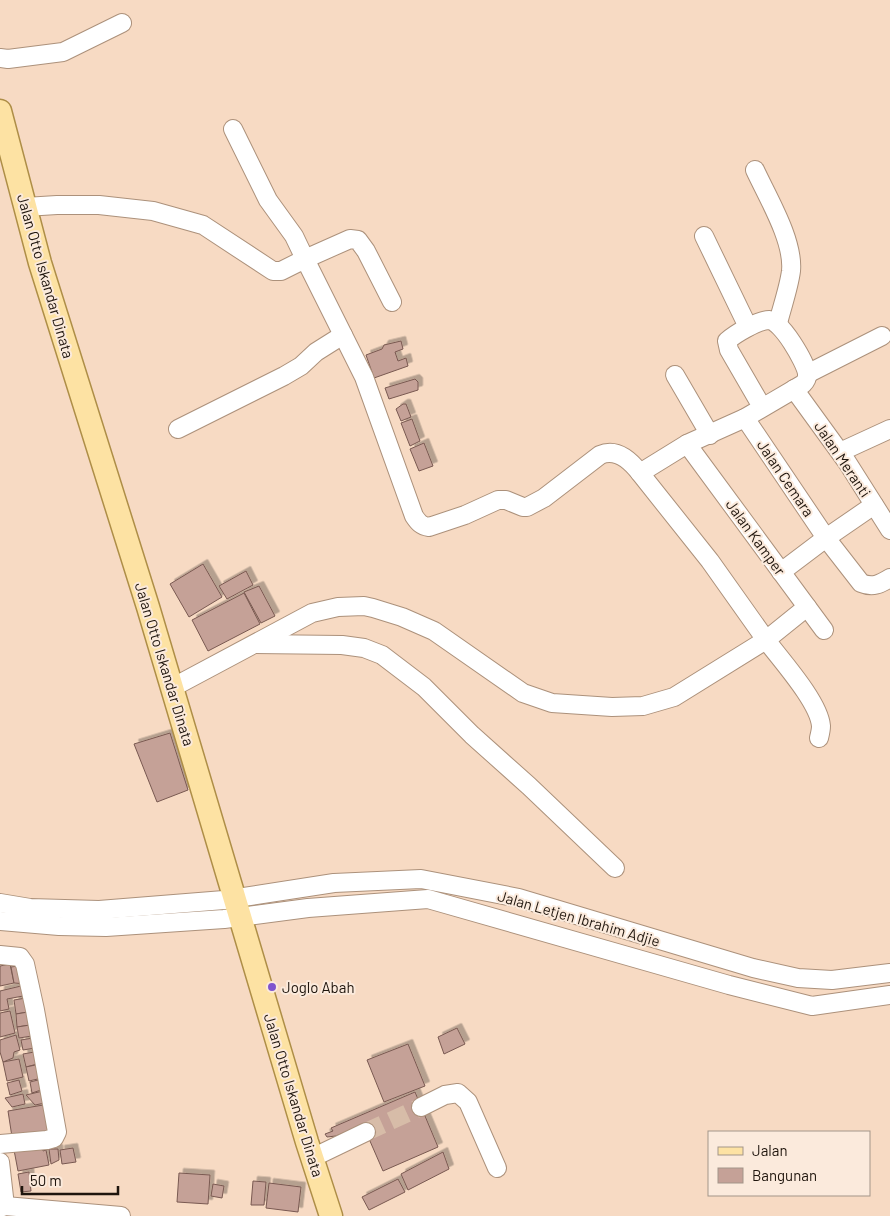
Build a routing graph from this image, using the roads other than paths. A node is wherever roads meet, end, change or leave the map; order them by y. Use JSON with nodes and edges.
{"nodes":[{"id":1,"x":122,"y":23,"type":"dead end"},
{"id":2,"x":0,"y":58,"type":"edge"},
{"id":3,"x":0,"y":111,"type":"edge"},
{"id":4,"x":233,"y":129,"type":"dead end"},
{"id":5,"x":755,"y":170,"type":"dead end"},
{"id":6,"x":25,"y":207,"type":"junction"},
{"id":7,"x":704,"y":236,"type":"dead end"},
{"id":8,"x":305,"y":259,"type":"junction"},
{"id":9,"x":392,"y":302,"type":"dead end"},
{"id":10,"x":778,"y":323,"type":"junction"},
{"id":11,"x":748,"y":327,"type":"junction"},
{"id":12,"x":343,"y":334,"type":"junction"},
{"id":13,"x":882,"y":336,"type":"dead end"},
{"id":14,"x":807,"y":374,"type":"junction"},
{"id":15,"x":675,"y":375,"type":"dead end"},
{"id":16,"x":794,"y":389,"type":"junction"},
{"id":17,"x":762,"y":407,"type":"junction"},
{"id":18,"x":745,"y":418,"type":"junction"},
{"id":19,"x":178,"y":429,"type":"dead end"},
{"id":20,"x":890,"y":429,"type":"edge"},
{"id":21,"x":710,"y":435,"type":"junction"},
{"id":22,"x":687,"y":444,"type":"junction"},
{"id":23,"x":840,"y":452,"type":"junction"},
{"id":24,"x":640,"y":473,"type":"junction"},
{"id":25,"x":874,"y":505,"type":"junction"},
{"id":26,"x":890,"y":530,"type":"edge"},
{"id":27,"x":826,"y":538,"type":"junction"},
{"id":28,"x":781,"y":572,"type":"junction"},
{"id":29,"x":890,"y":578,"type":"edge"},
{"id":30,"x":807,"y":607,"type":"junction"},
{"id":31,"x":824,"y":630,"type":"dead end"},
{"id":32,"x":766,"y":640,"type":"junction"},
{"id":33,"x":253,"y":645,"type":"junction"},
{"id":34,"x":171,"y":686,"type":"junction"},
{"id":35,"x":819,"y":738,"type":"dead end"},
{"id":36,"x":614,"y":868,"type":"dead end"},
{"id":37,"x":0,"y":903,"type":"edge"},
{"id":38,"x":238,"y":907,"type":"junction"},
{"id":39,"x":0,"y":921,"type":"edge"},
{"id":40,"x":0,"y":955,"type":"edge"},
{"id":41,"x":890,"y":973,"type":"edge"},
{"id":42,"x":890,"y":996,"type":"edge"},
{"id":43,"x":421,"y":1107,"type":"tunnel mouth"},
{"id":44,"x":366,"y":1132,"type":"tunnel mouth"},
{"id":45,"x":0,"y":1144,"type":"edge"},
{"id":46,"x":312,"y":1158,"type":"junction"},
{"id":47,"x":0,"y":1162,"type":"edge"},
{"id":48,"x":497,"y":1168,"type":"dead end"},
{"id":49,"x":9,"y":1209,"type":"edge"},
{"id":50,"x":48,"y":1213,"type":"edge"},
{"id":51,"x":121,"y":1216,"type":"edge"},
{"id":52,"x":331,"y":1216,"type":"edge"}],
"edges":[{"from":1,"to":2,"type":"street"},
{"from":3,"to":6,"type":"main road","name":"Jalan Otto Iskandar Dinata"},
{"from":4,"to":8,"type":"street"},
{"from":5,"to":10,"type":"street"},
{"from":6,"to":8,"type":"street"},
{"from":6,"to":34,"type":"main road","name":"Jalan Otto Iskandar Dinata"},
{"from":7,"to":11,"type":"street"},
{"from":8,"to":9,"type":"street"},
{"from":8,"to":12,"type":"street"},
{"from":10,"to":11,"type":"street"},
{"from":10,"to":14,"type":"street"},
{"from":11,"to":17,"type":"street"},
{"from":12,"to":19,"type":"street"},
{"from":12,"to":24,"type":"street"},
{"from":13,"to":14,"type":"street"},
{"from":14,"to":16,"type":"street"},
{"from":15,"to":21,"type":"street"},
{"from":16,"to":17,"type":"street"},
{"from":16,"to":23,"type":"street","name":"Jalan Meranti"},
{"from":17,"to":18,"type":"street"},
{"from":18,"to":21,"type":"street"},
{"from":18,"to":27,"type":"street","name":"Jalan Cemara"},
{"from":20,"to":23,"type":"street"},
{"from":21,"to":22,"type":"street"},
{"from":22,"to":24,"type":"street"},
{"from":22,"to":28,"type":"street","name":"Jalan Kamper"},
{"from":23,"to":25,"type":"street","name":"Jalan Meranti"},
{"from":24,"to":32,"type":"street"},
{"from":25,"to":26,"type":"street","name":"Jalan Meranti"},
{"from":25,"to":27,"type":"street"},
{"from":27,"to":28,"type":"street"},
{"from":27,"to":29,"type":"street","name":"Jalan Cemara"},
{"from":28,"to":30,"type":"street","name":"Jalan Kamper"},
{"from":30,"to":31,"type":"street","name":"Jalan Kamper"},
{"from":30,"to":32,"type":"street"},
{"from":32,"to":33,"type":"street"},
{"from":32,"to":35,"type":"street"},
{"from":33,"to":34,"type":"street"},
{"from":33,"to":36,"type":"street"},
{"from":34,"to":38,"type":"main road","name":"Jalan Otto Iskandar Dinata"},
{"from":37,"to":38,"type":"street"},
{"from":38,"to":39,"type":"street"},
{"from":38,"to":41,"type":"street","name":"Jalan Letjen Ibrahim Adjie"},
{"from":38,"to":42,"type":"street","name":"Jalan Letjen Ibrahim Adjie"},
{"from":38,"to":46,"type":"main road","name":"Jalan Otto Iskandar Dinata"},
{"from":40,"to":45,"type":"street"},
{"from":43,"to":48,"type":"street"},
{"from":44,"to":46,"type":"street"},
{"from":46,"to":52,"type":"main road","name":"Jalan Otto Iskandar Dinata"},
{"from":47,"to":49,"type":"street"},
{"from":49,"to":50,"type":"street"},
{"from":50,"to":51,"type":"street"}]}
